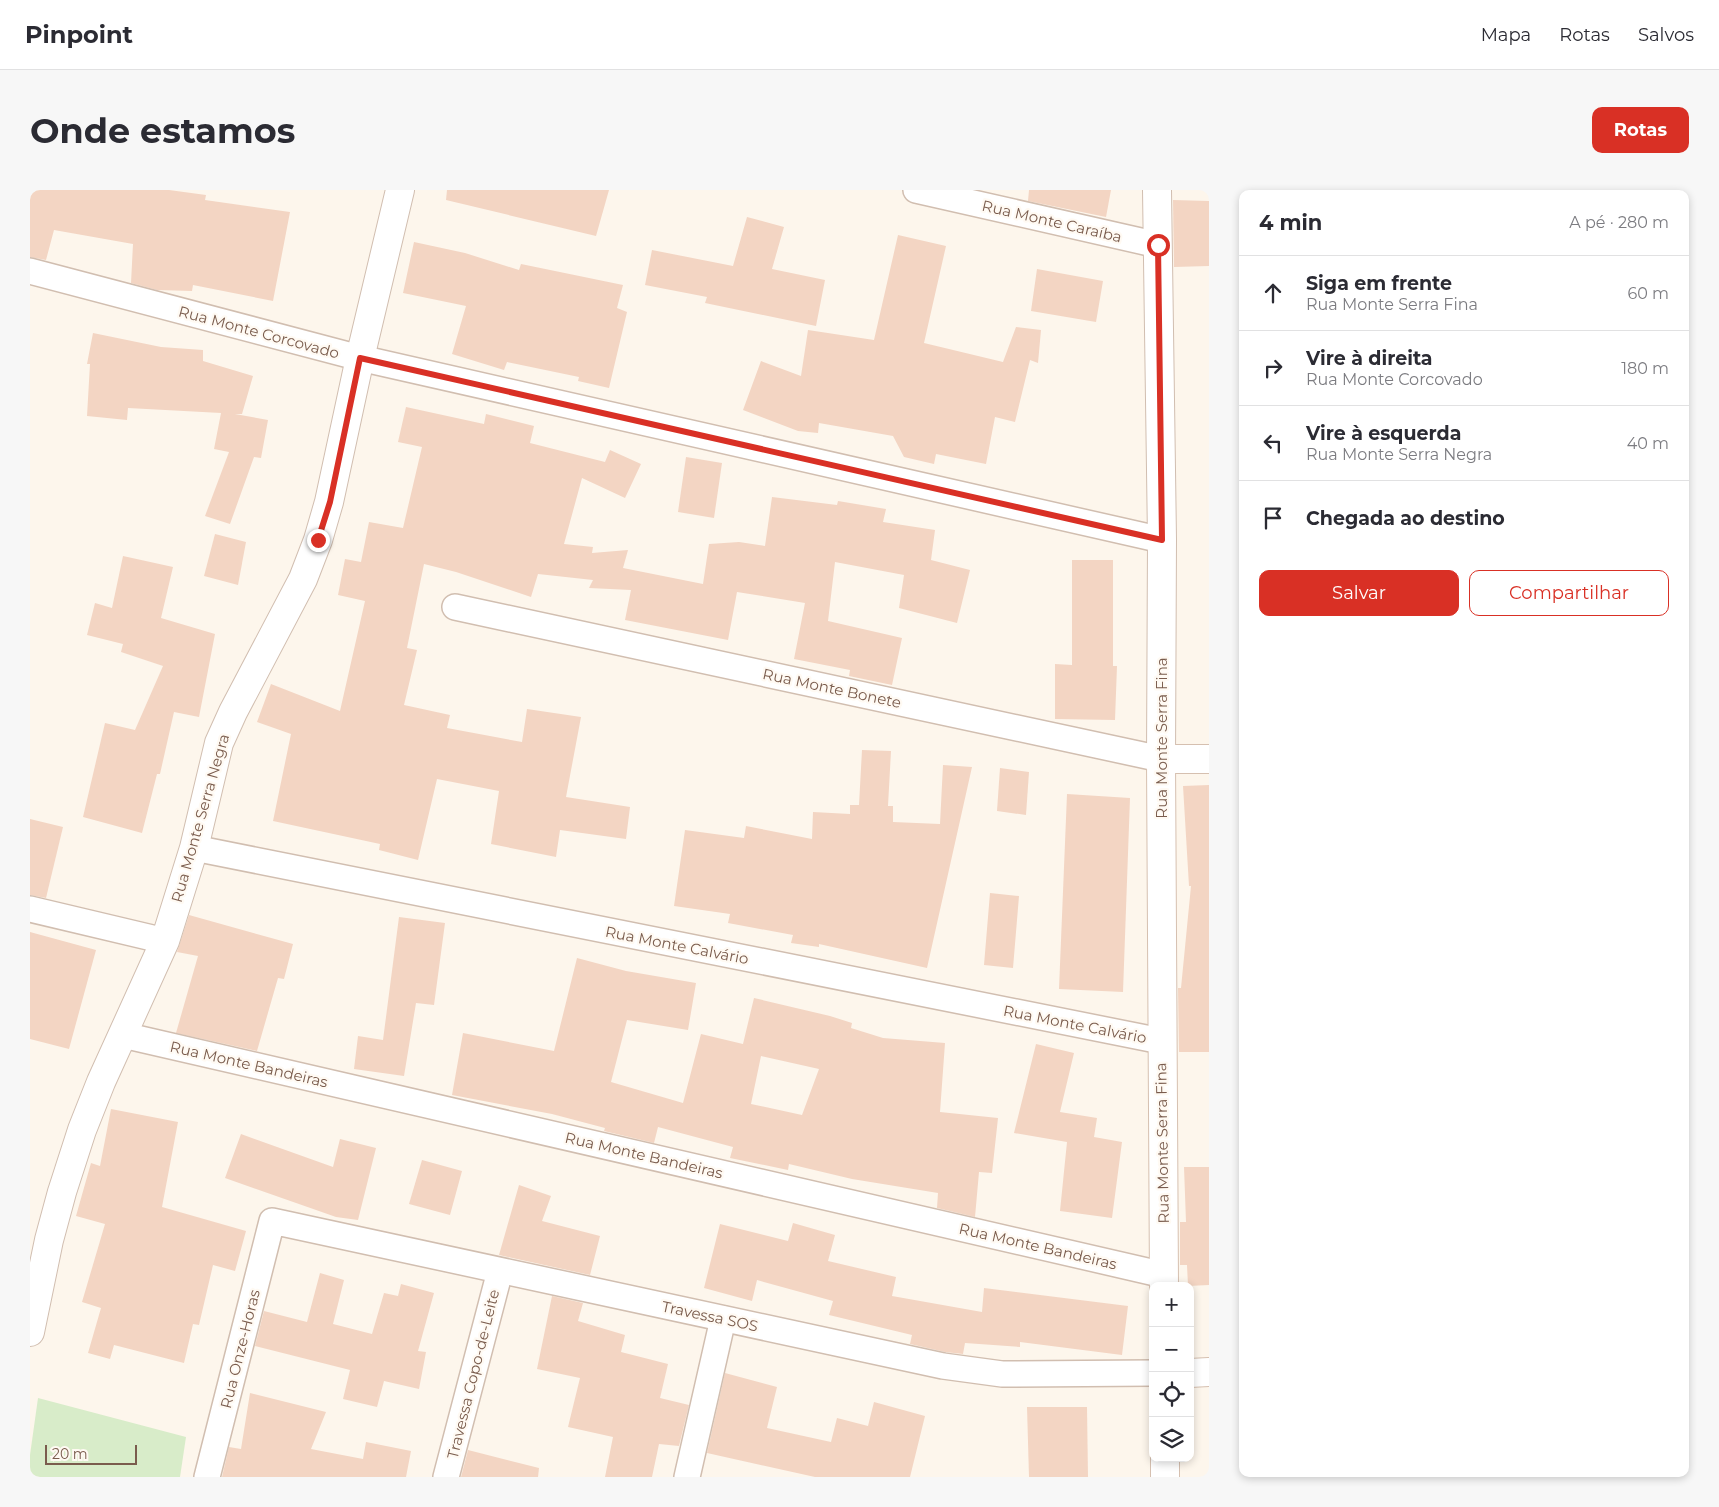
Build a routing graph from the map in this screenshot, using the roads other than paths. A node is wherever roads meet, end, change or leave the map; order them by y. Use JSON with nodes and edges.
{"nodes":[{"id":1,"x":400,"y":190,"type":"edge"},
{"id":2,"x":916,"y":190,"type":"edge"},
{"id":3,"x":1157,"y":190,"type":"edge"},
{"id":4,"x":1158,"y":245,"type":"junction"},
{"id":5,"x":30,"y":271,"type":"edge"},
{"id":6,"x":360,"y":358,"type":"junction"},
{"id":7,"x":1162,"y":540,"type":"junction"},
{"id":8,"x":456,"y":607,"type":"dead end"},
{"id":9,"x":1161,"y":759,"type":"junction"},
{"id":10,"x":1209,"y":759,"type":"edge"},
{"id":11,"x":194,"y":848,"type":"junction"},
{"id":12,"x":30,"y":909,"type":"edge"},
{"id":13,"x":165,"y":941,"type":"junction"},
{"id":14,"x":123,"y":1035,"type":"junction"},
{"id":15,"x":1161,"y":1042,"type":"junction"},
{"id":16,"x":272,"y":1221,"type":"joint"},
{"id":17,"x":500,"y":1271,"type":"junction"},
{"id":18,"x":1164,"y":1281,"type":"edge"},
{"id":19,"x":33,"y":1298,"type":"edge"},
{"id":20,"x":723,"y":1319,"type":"junction"},
{"id":21,"x":30,"y":1332,"type":"edge"},
{"id":22,"x":1209,"y":1372,"type":"edge"},
{"id":23,"x":1149,"y":1373,"type":"edge"},
{"id":24,"x":1194,"y":1373,"type":"edge"},
{"id":25,"x":1164,"y":1462,"type":"edge"},
{"id":26,"x":207,"y":1477,"type":"edge"},
{"id":27,"x":446,"y":1477,"type":"edge"},
{"id":28,"x":687,"y":1477,"type":"edge"},
{"id":29,"x":1165,"y":1477,"type":"edge"}],
"edges":[{"from":1,"to":6,"type":"street","name":"Rua Monte Serra Negra"},
{"from":2,"to":4,"type":"street","name":"Rua Monte Caraíba"},
{"from":3,"to":4,"type":"street","name":"Rua Monte Serra Fina"},
{"from":4,"to":7,"type":"street","name":"Rua Monte Serra Fina"},
{"from":5,"to":6,"type":"street","name":"Rua Monte Corcovado"},
{"from":6,"to":7,"type":"street","name":"Rua Monte Corcovado"},
{"from":6,"to":11,"type":"street","name":"Rua Monte Serra Negra"},
{"from":7,"to":9,"type":"street","name":"Rua Monte Serra Fina"},
{"from":8,"to":9,"type":"street","name":"Rua Monte Bonete"},
{"from":9,"to":10,"type":"street","name":"Rua Monte Bonete"},
{"from":9,"to":15,"type":"street","name":"Rua Monte Serra Fina"},
{"from":11,"to":13,"type":"street","name":"Rua Monte Serra Negra"},
{"from":11,"to":15,"type":"street","name":"Rua Monte Calvário"},
{"from":12,"to":13,"type":"street"},
{"from":13,"to":14,"type":"street","name":"Rua Monte Serra Negra"},
{"from":14,"to":18,"type":"street","name":"Rua Monte Bandeiras"},
{"from":14,"to":19,"type":"street","name":"Rua Monte Serra Negra"},
{"from":15,"to":18,"type":"street","name":"Rua Monte Serra Fina"},
{"from":16,"to":17,"type":"street","name":"Travessa SOS"},
{"from":16,"to":26,"type":"street","name":"Rua Onze-Horas"},
{"from":17,"to":20,"type":"street","name":"Travessa SOS"},
{"from":17,"to":27,"type":"street","name":"Travessa Copo-de-Leite"},
{"from":19,"to":21,"type":"street","name":"Rua Monte Serra Negra"},
{"from":20,"to":23,"type":"street","name":"Travessa SOS"},
{"from":20,"to":28,"type":"street"},
{"from":22,"to":24,"type":"street"},
{"from":25,"to":29,"type":"street"}]}
